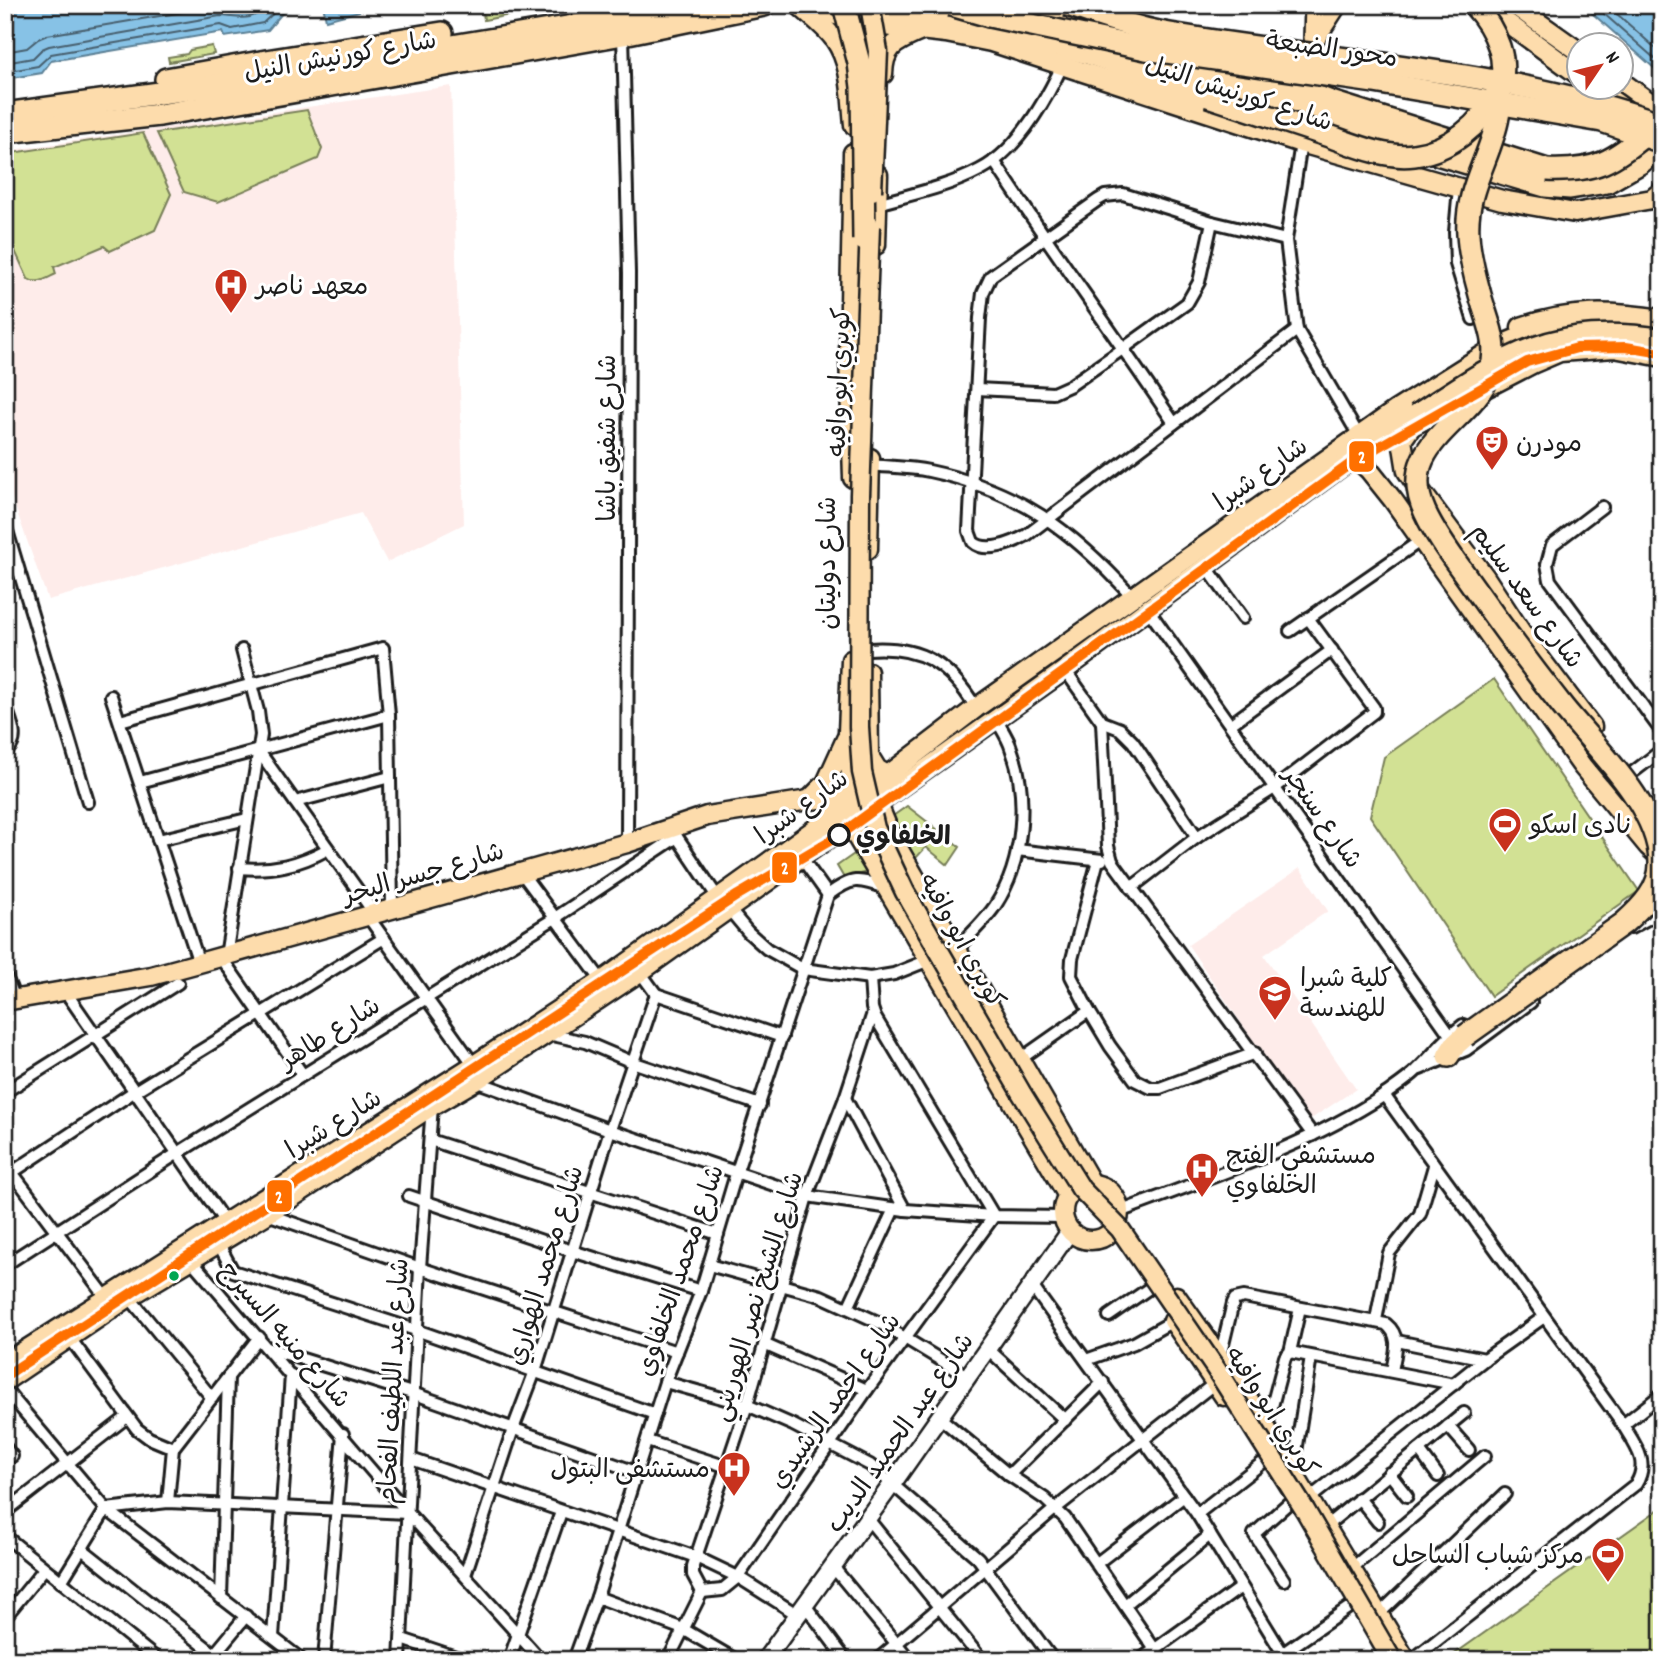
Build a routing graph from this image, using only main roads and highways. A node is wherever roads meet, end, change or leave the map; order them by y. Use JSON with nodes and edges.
{"nodes":[{"id":1,"x":623,"y":5,"type":"edge"},
{"id":2,"x":696,"y":5,"type":"edge"},
{"id":3,"x":764,"y":5,"type":"edge"},
{"id":4,"x":843,"y":5,"type":"edge"},
{"id":5,"x":870,"y":5,"type":"edge"},
{"id":6,"x":931,"y":5,"type":"edge"},
{"id":7,"x":951,"y":5,"type":"edge"},
{"id":8,"x":1040,"y":5,"type":"edge"},
{"id":9,"x":1067,"y":5,"type":"edge"},
{"id":10,"x":1316,"y":5,"type":"edge"},
{"id":11,"x":1337,"y":5,"type":"edge"},
{"id":12,"x":1474,"y":5,"type":"edge"},
{"id":13,"x":1483,"y":5,"type":"edge"},
{"id":14,"x":1514,"y":5,"type":"edge"},
{"id":15,"x":798,"y":6,"type":"edge"},
{"id":16,"x":921,"y":31,"type":"junction"},
{"id":17,"x":1315,"y":38,"type":"junction"},
{"id":18,"x":1566,"y":42,"type":"edge"},
{"id":19,"x":1566,"y":66,"type":"edge"},
{"id":20,"x":1301,"y":89,"type":"junction"},
{"id":21,"x":1499,"y":90,"type":"junction"},
{"id":22,"x":1636,"y":92,"type":"edge"},
{"id":23,"x":157,"y":93,"type":"junction"},
{"id":24,"x":205,"y":97,"type":"junction"},
{"id":25,"x":87,"y":102,"type":"junction"},
{"id":26,"x":1615,"y":102,"type":"edge"},
{"id":27,"x":1662,"y":111,"type":"edge"},
{"id":28,"x":5,"y":114,"type":"edge"},
{"id":29,"x":160,"y":115,"type":"junction"},
{"id":30,"x":1662,"y":122,"type":"edge"},
{"id":31,"x":5,"y":132,"type":"edge"},
{"id":32,"x":1662,"y":136,"type":"edge"},
{"id":33,"x":1662,"y":143,"type":"edge"},
{"id":34,"x":1546,"y":178,"type":"junction"},
{"id":35,"x":1662,"y":191,"type":"edge"},
{"id":36,"x":1662,"y":319,"type":"edge"},
{"id":37,"x":1662,"y":338,"type":"edge"},
{"id":38,"x":1614,"y":348,"type":"junction"},
{"id":39,"x":1662,"y":357,"type":"edge"},
{"id":40,"x":1448,"y":407,"type":"junction"},
{"id":41,"x":1396,"y":410,"type":"junction"},
{"id":42,"x":1416,"y":414,"type":"junction"},
{"id":43,"x":853,"y":436,"type":"junction"},
{"id":44,"x":1402,"y":440,"type":"junction"},
{"id":45,"x":1355,"y":457,"type":"junction"},
{"id":46,"x":1073,"y":639,"type":"junction"},
{"id":47,"x":1084,"y":655,"type":"junction"},
{"id":48,"x":1036,"y":666,"type":"junction"},
{"id":49,"x":1048,"y":681,"type":"junction"},
{"id":50,"x":848,"y":732,"type":"junction"},
{"id":51,"x":1605,"y":746,"type":"junction"},
{"id":52,"x":1582,"y":766,"type":"junction"},
{"id":53,"x":887,"y":775,"type":"junction"},
{"id":54,"x":808,"y":800,"type":"junction"},
{"id":55,"x":854,"y":801,"type":"junction"},
{"id":56,"x":877,"y":802,"type":"junction"},
{"id":57,"x":1662,"y":819,"type":"edge"},
{"id":58,"x":853,"y":821,"type":"junction"},
{"id":59,"x":1655,"y":853,"type":"edge"},
{"id":60,"x":723,"y":903,"type":"junction"},
{"id":61,"x":9,"y":1001,"type":"edge"},
{"id":62,"x":1454,"y":1043,"type":"road end"},
{"id":63,"x":475,"y":1073,"type":"junction"},
{"id":64,"x":1092,"y":1184,"type":"junction"},
{"id":65,"x":1068,"y":1196,"type":"junction"},
{"id":66,"x":1117,"y":1219,"type":"junction"},
{"id":67,"x":5,"y":1363,"type":"edge"},
{"id":68,"x":5,"y":1381,"type":"edge"},
{"id":69,"x":1301,"y":1499,"type":"junction"},
{"id":70,"x":1382,"y":1620,"type":"junction"},
{"id":71,"x":1370,"y":1636,"type":"junction"},
{"id":72,"x":1383,"y":1660,"type":"edge"},
{"id":73,"x":1392,"y":1660,"type":"edge"},
{"id":74,"x":1406,"y":1660,"type":"edge"}],
"edges":[{"from":1,"to":25,"type":"highway"},
{"from":2,"to":24,"type":"highway","name":"شارع كورنيش النيل"},
{"from":3,"to":24,"type":"highway","name":"شارع كورنيش النيل"},
{"from":4,"to":21,"type":"highway","bridge":true},
{"from":4,"to":43,"type":"highway","bridge":true},
{"from":5,"to":73,"type":"main road","name":"كوبري ابو وافيه","bridge":true},
{"from":6,"to":34,"type":"highway","name":"شارع كورنيش النيل"},
{"from":7,"to":33,"type":"highway","name":"محور الضبعة","bridge":true},
{"from":8,"to":20,"type":"highway","name":"شارع كورنيش النيل"},
{"from":9,"to":30,"type":"highway","name":"محور الضبعة","bridge":true},
{"from":10,"to":17,"type":"highway"},
{"from":11,"to":17,"type":"main road"},
{"from":12,"to":21,"type":"highway","bridge":true},
{"from":13,"to":19,"type":"main road"},
{"from":14,"to":18,"type":"main road"},
{"from":15,"to":16,"type":"main road","name":"شارع كورنيش النيل"},
{"from":15,"to":43,"type":"main road","name":"شارع دوليتان"},
{"from":16,"to":35,"type":"main road","name":"شارع كورنيش النيل"},
{"from":16,"to":53,"type":"main road","name":"شارع دوليتان"},
{"from":17,"to":20,"type":"main road"},
{"from":20,"to":34,"type":"highway","name":"شارع كورنيش النيل"},
{"from":21,"to":62,"type":"highway","bridge":true},
{"from":22,"to":27,"type":"main road"},
{"from":23,"to":24,"type":"highway","name":"شارع كورنيش النيل"},
{"from":23,"to":25,"type":"highway","name":"شارع كورنيش النيل"},
{"from":23,"to":29,"type":"highway"},
{"from":24,"to":29,"type":"highway","name":"شارع كورنيش النيل"},
{"from":25,"to":28,"type":"highway","name":"شارع كورنيش النيل"},
{"from":26,"to":32,"type":"main road"},
{"from":29,"to":31,"type":"highway","name":"شارع كورنيش النيل"},
{"from":30,"to":34,"type":"highway","bridge":true},
{"from":33,"to":34,"type":"highway"},
{"from":36,"to":41,"type":"main road"},
{"from":37,"to":42,"type":"main road","name":"شارع شبرا","bridge":true},
{"from":38,"to":39,"type":"main road"},
{"from":38,"to":40,"type":"main road"},
{"from":38,"to":41,"type":"main road","name":"شارع شبرا"},
{"from":40,"to":42,"type":"main road"},
{"from":40,"to":44,"type":"main road"},
{"from":41,"to":46,"type":"main road","name":"شارع شبرا"},
{"from":42,"to":44,"type":"main road"},
{"from":42,"to":45,"type":"main road","name":"شارع شبرا"},
{"from":43,"to":50,"type":"main road","name":"شارع دوليتان"},
{"from":44,"to":51,"type":"main road","name":"شارع سعد سليم"},
{"from":45,"to":47,"type":"main road","name":"شارع شبرا"},
{"from":45,"to":52,"type":"main road"},
{"from":46,"to":47,"type":"main road"},
{"from":46,"to":48,"type":"main road","name":"شارع شبرا"},
{"from":47,"to":49,"type":"main road","name":"شارع شبرا"},
{"from":48,"to":49,"type":"main road"},
{"from":48,"to":53,"type":"main road","name":"شارع شبرا"},
{"from":49,"to":56,"type":"main road","name":"شارع شبرا"},
{"from":50,"to":54,"type":"main road"},
{"from":50,"to":55,"type":"main road","name":"شارع دوليتان"},
{"from":51,"to":52,"type":"main road"},
{"from":51,"to":57,"type":"main road","name":"شارع سعد سليم"},
{"from":52,"to":59,"type":"main road"},
{"from":53,"to":55,"type":"main road","name":"شارع شبرا"},
{"from":54,"to":55,"type":"main road","name":"شارع جسر البحر"},
{"from":54,"to":61,"type":"main road","name":"شارع جسر البحر"},
{"from":55,"to":58,"type":"main road","name":"شارع دوليتان"},
{"from":55,"to":60,"type":"main road","name":"شارع شبرا"},
{"from":56,"to":58,"type":"main road","name":"شارع شبرا"},
{"from":56,"to":64,"type":"main road"},
{"from":58,"to":60,"type":"main road","name":"شارع شبرا"},
{"from":58,"to":65,"type":"main road"},
{"from":60,"to":63,"type":"main road","name":"شارع شبرا"},
{"from":60,"to":63,"type":"main road","name":"شارع شبرا"},
{"from":63,"to":67,"type":"main road","name":"شارع شبرا"},
{"from":63,"to":68,"type":"main road","name":"شارع شبرا"},
{"from":64,"to":65,"type":"main road"},
{"from":64,"to":66,"type":"main road"},
{"from":65,"to":66,"type":"main road"},
{"from":66,"to":69,"type":"main road"},
{"from":66,"to":69,"type":"main road"},
{"from":69,"to":70,"type":"main road"},
{"from":69,"to":71,"type":"main road"},
{"from":70,"to":71,"type":"main road"},
{"from":70,"to":74,"type":"main road"},
{"from":71,"to":72,"type":"main road"}]}
